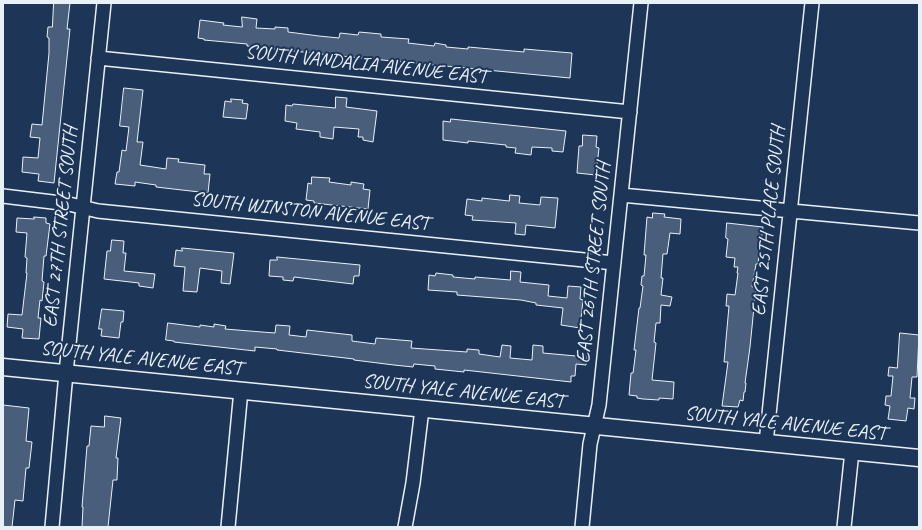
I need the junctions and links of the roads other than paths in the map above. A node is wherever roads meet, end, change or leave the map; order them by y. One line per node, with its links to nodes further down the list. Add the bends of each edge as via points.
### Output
1 (104, 3): 4 (street, EAST 27TH STREET SOUTH)
2 (641, 3): 5 (street, EAST 26TH STREET SOUTH)
3 (812, 3): 9 (street, EAST 25TH PLACE SOUTH)
4 (98, 58): 5 (street, SOUTH VANDALIA AVENUE EAST); 8 (street, EAST 27TH STREET SOUTH)
5 (630, 112): 6 (street, EAST 26TH STREET SOUTH)
6 (621, 195): 9 (street); 11 (street, EAST 26TH STREET SOUTH)
7 (3, 196): 8 (street, SOUTH WINSTON AVENUE EAST)
8 (84, 208): 11 (street, SOUTH WINSTON AVENUE EAST); 13 (street, EAST 27TH STREET SOUTH)
9 (791, 211): 10 (street); 17 (street, EAST 25TH PLACE SOUTH)
10 (919, 223)
11 (614, 263): 16 (street, EAST 26TH STREET SOUTH, via 599,405)
12 (3, 367): 13 (main road, SOUTH YALE AVENUE EAST)
13 (66, 373): 14 (main road, SOUTH YALE AVENUE EAST); 20 (street, EAST 27TH STREET SOUTH)
14 (241, 390): 15 (main road, SOUTH YALE AVENUE EAST); 21 (street)
15 (422, 409): 16 (main road, SOUTH YALE AVENUE EAST); 22 (street)
16 (594, 426): 17 (main road, SOUTH YALE AVENUE EAST); 23 (street, EAST 26TH STREET SOUTH)
17 (766, 443): 18 (main road, SOUTH YALE AVENUE EAST)
18 (852, 452): 19 (main road, SOUTH YALE AVENUE EAST); 24 (street)
19 (919, 458)
20 (52, 527)
21 (228, 527)
22 (405, 527)
23 (582, 527)
24 (844, 527)

